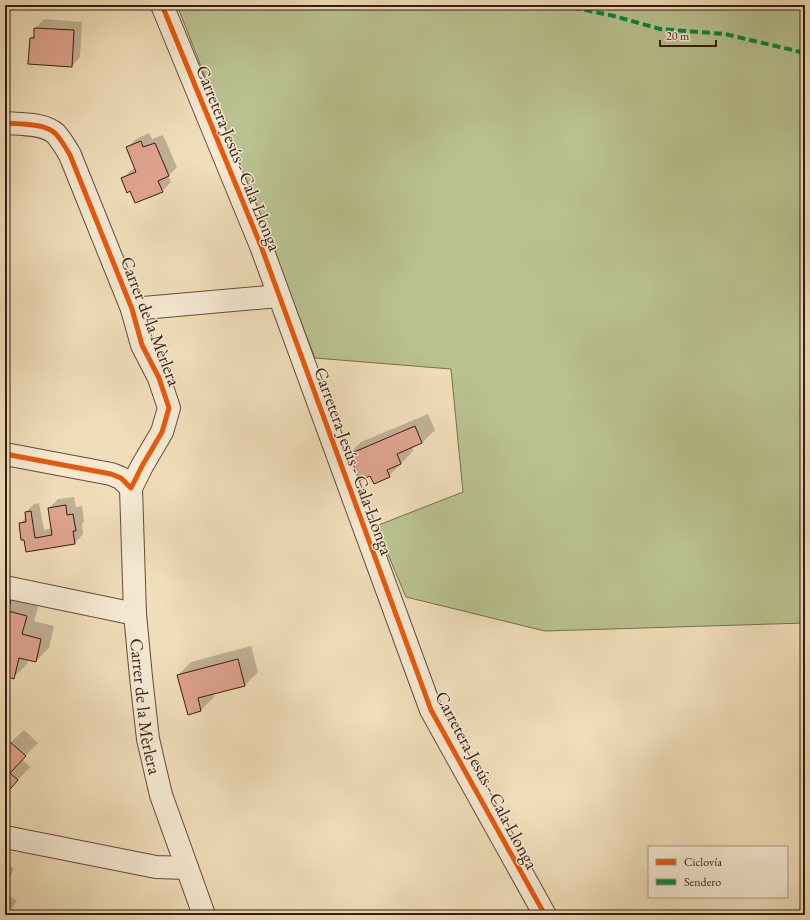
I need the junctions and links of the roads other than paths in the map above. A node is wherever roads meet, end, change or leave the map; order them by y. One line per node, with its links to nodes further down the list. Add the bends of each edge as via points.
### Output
1 (162, 5): 3 (street, Carretera Jesús - Cala Llonga)
2 (5, 123): 4 (street, Carrer de la Mèrlera, via 44,127 55,133 65,146)
3 (279, 296): 4 (street, Carrer de la Mèrlera); 12 (street, Carretera Jesús - Cala Llonga, via 431,710)
4 (132, 309): 6 (street, Carrer de la Mèrlera, via 142,345 159,378 169,408 162,432)
5 (5, 454): 6 (street, via 111,474 121,478)
6 (131, 488): 8 (street, Carrer de la Mèrlera)
7 (5, 587): 8 (street)
8 (135, 614): 10 (street, Carrer de la Mèrlera, via 148,739 161,795)
9 (5, 837): 10 (street, via 156,867)
10 (187, 868): 11 (street, Carrer de la Mèrlera)
11 (204, 915)
12 (545, 915)

